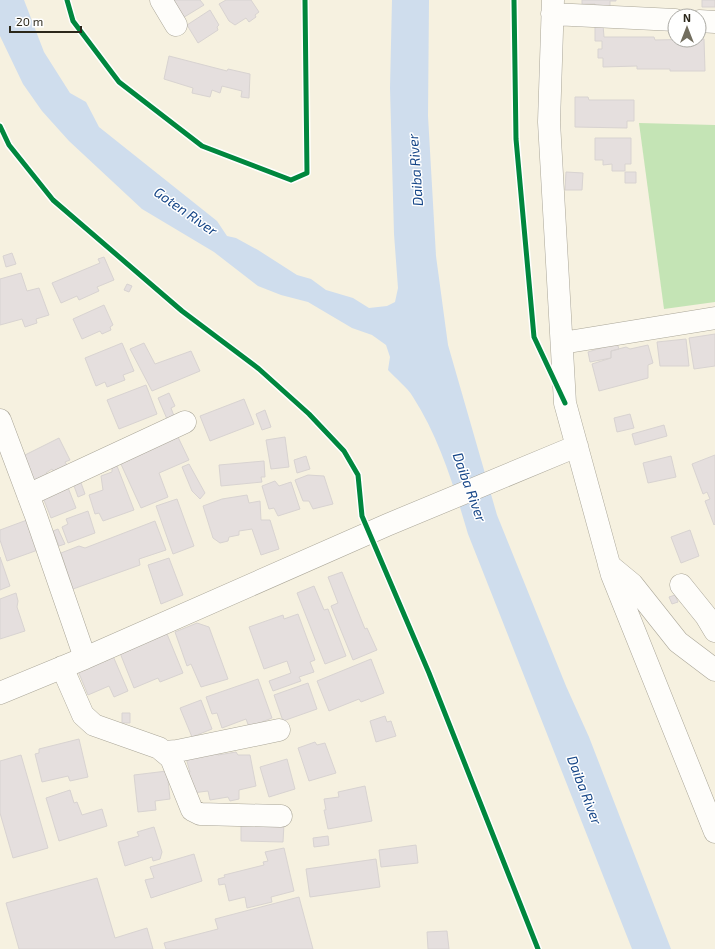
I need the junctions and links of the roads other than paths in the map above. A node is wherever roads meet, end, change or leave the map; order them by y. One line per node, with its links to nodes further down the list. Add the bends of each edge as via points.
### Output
1 (161, 0): 4 (street)
2 (552, 7): 3 (street); 6 (street, via 549,122)
3 (667, 19)
4 (176, 25)
5 (715, 318): 6 (street)
6 (562, 343): 9 (street)
7 (0, 420): 10 (street)
8 (185, 422): 10 (street)
9 (570, 449): 11 (street); 14 (street, via 387,525)
10 (28, 495): 14 (street)
11 (609, 565): 16 (street, via 632,584 678,642); 21 (street)
12 (681, 585): 13 (street)
13 (715, 631)
14 (85, 658): 15 (street)
15 (62, 668): 17 (street); 19 (street, via 83,715 94,725 140,740)
16 (715, 670)
17 (0, 693)
18 (279, 730): 19 (street)
19 (164, 752): 20 (street, via 176,767 192,810 200,814)
20 (281, 816)
21 (715, 832)

